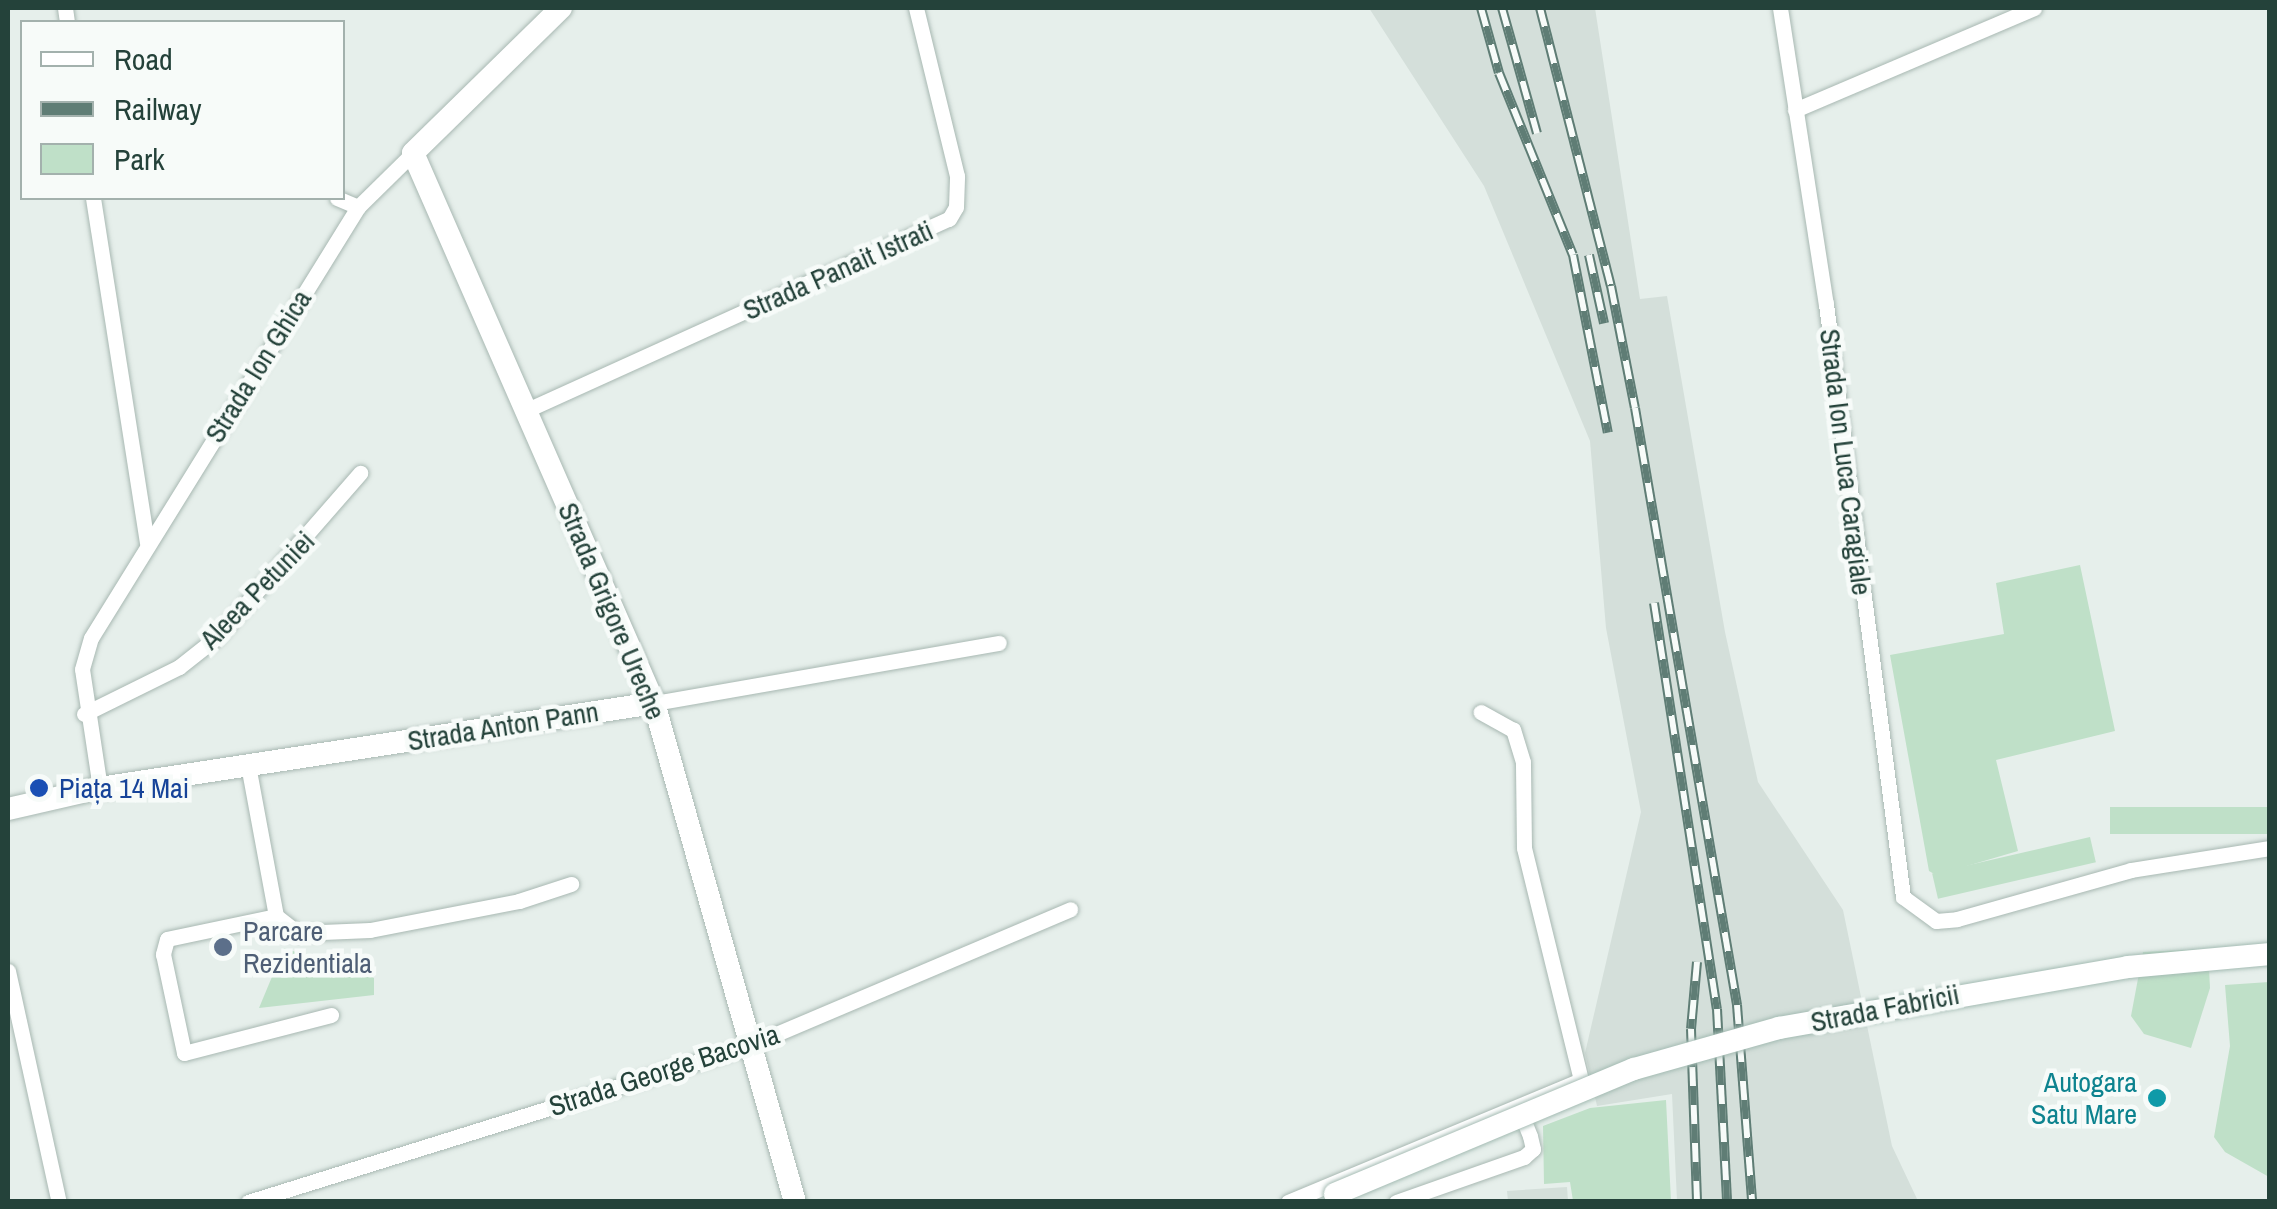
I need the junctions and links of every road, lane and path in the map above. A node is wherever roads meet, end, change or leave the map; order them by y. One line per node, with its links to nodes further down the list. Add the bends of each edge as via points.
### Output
1 (562, 8): 6 (street, Strada Ion Ghica)
2 (916, 8): 10 (street, Strada Panait Istrati, via 956,176 956,207 948,219)
3 (1780, 8): 5 (street, Strada Ion Luca Caragiale)
4 (2034, 8): 5 (street)
5 (1795, 110): 20 (street, Strada Ion Luca Caragiale, via 1903,897 1916,912 1957,919 2130,870)
6 (413, 153): 9 (street, Strada Ion Ghica); 10 (street, Strada Grigore Ureche)
7 (93, 200): 12 (street)
8 (341, 200): 9 (street)
9 (358, 207): 12 (street, Strada Ion Ghica)
10 (526, 410): 14 (street, Strada Grigore Ureche)
11 (360, 473): 16 (street, Aleea Petuniei, via 217,637 179,667)
12 (147, 543): 16 (street, Strada Ion Ghica, via 91,638 82,669)
13 (999, 643): 14 (street, Strada Anton Pann)
14 (654, 702): 17 (street, Strada Anton Pann); 27 (street, Strada Grigore Ureche)
15 (1482, 712): 28 (street, via 1513,730 1523,762 1524,848 1581,1080)
16 (84, 714): 18 (street, Strada Ion Ghica)
17 (248, 765): 18 (street, Strada Anton Pann); 23 (street)
18 (100, 788): 19 (street, Strada Anton Pann)
19 (8, 809)
20 (2270, 848)
21 (571, 884): 23 (street, via 486,908 316,936 298,933)
22 (1070, 909): 27 (street, Strada George Bacovia)
23 (276, 916): 26 (street, via 167,939 163,954 184,1053)
24 (2270, 954): 29 (street, Strada Fabricii, bridge, via 2128,968 1779,1028 1634,1069)
25 (8, 972): 30 (street)
26 (331, 1015)
27 (748, 1046): 31 (street, Strada George Bacovia); 32 (street, Strada Grigore Ureche)
28 (1502, 1110): 33 (street); 34 (street, via 1524,1121 1533,1149 1524,1157)
29 (1327, 1198)
30 (59, 1202)
31 (248, 1202)
32 (795, 1202)
33 (1288, 1202)
34 (1396, 1202)

